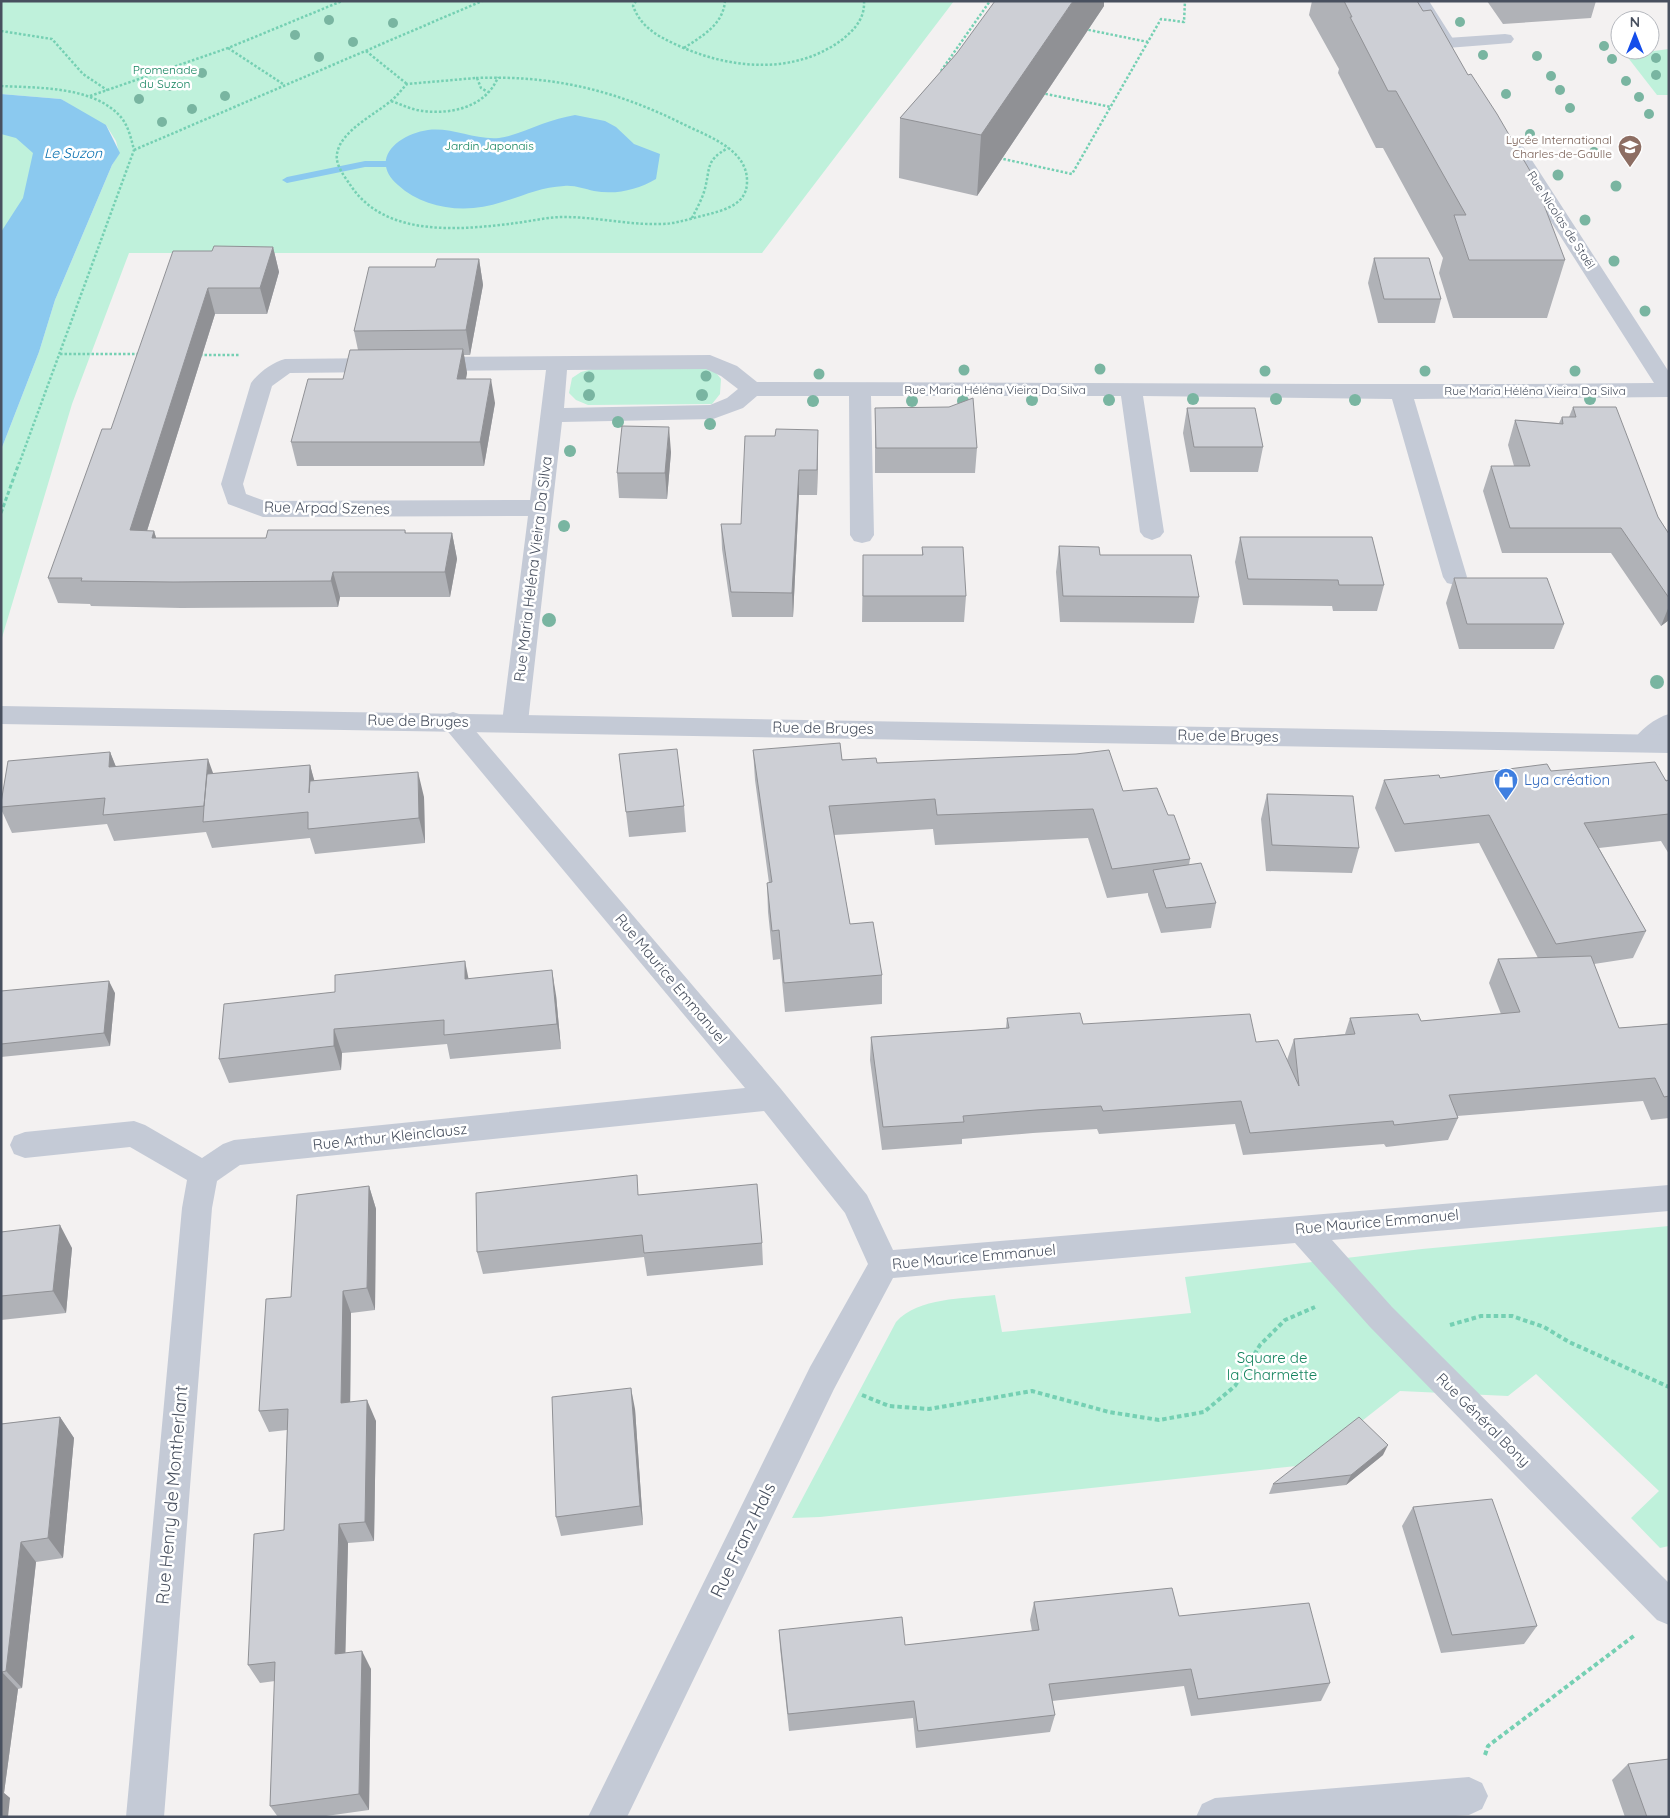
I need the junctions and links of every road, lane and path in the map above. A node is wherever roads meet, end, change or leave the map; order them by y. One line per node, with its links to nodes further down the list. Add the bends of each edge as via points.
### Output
1 (342, 1): 15 (path)
2 (482, 1): 17 (path)
3 (636, 1): 16 (path, via 633,6 643,26 656,36)
4 (725, 1): 16 (path, via 721,17 714,27)
5 (864, 1): 16 (path, via 861,20 843,40 829,50 799,61 733,64)
6 (990, 1): 9 (path)
7 (1185, 1): 14 (path, via 1184,22 1162,19)
8 (1420, 1): 13 (street, via 1452,52)
9 (983, 11): 10 (path); 18 (path)
10 (992, 13)
11 (1081, 28): 14 (path)
12 (1, 31): 26 (path, via 52,39 82,74)
13 (1505, 39)
14 (1148, 42): 31 (path)
15 (228, 48): 24 (path); 26 (path)
16 (684, 48)
17 (366, 51): 23 (path); 24 (path)
18 (942, 70): 19 (path); 22 (path)
19 (951, 71)
20 (498, 77): 21 (path); 27 (path); 33 (path, via 547,79 603,92 678,122)
21 (477, 78): 23 (path); 27 (path, via 481,88)
22 (937, 78)
23 (408, 84): 30 (path)
24 (284, 85): 34 (path)
25 (1, 86): 29 (path)
26 (107, 90): 29 (path)
27 (488, 92): 30 (path, via 474,104 429,111)
28 (1038, 92): 31 (path)
29 (90, 96): 34 (path, via 118,113 130,131)
30 (391, 101): 36 (path, via 361,124 336,152 337,162 347,181 367,206 385,217 420,225 489,225 562,216 673,224)
31 (1111, 107): 35 (path, via 1072,174)
32 (1505, 134): 43 (street, Rue Nicolas de Staël)
33 (729, 148): 36 (path, via 712,159 702,198); 36 (path, via 742,162 747,175 747,191 726,210)
34 (134, 150): 37 (path)
35 (994, 157)
36 (692, 218)
37 (60, 354): 38 (path); 49 (path)
38 (148, 354)
39 (198, 354): 41 (path, via 257,355)
40 (558, 363): 41 (street); 44 (street, via 710,362 729,371); 47 (street, Rue Maria Héléna Vieira Da Silva)
41 (285, 366): 48 (street, Rue Arpad Szenes, via 262,383 232,484 236,499 263,509)
42 (1131, 389): 45 (street, Rue Maria Héléna Vieira Da Silva); 46 (street, Rue Maria Héléna Vieira Da Silva); 50 (street)
43 (1669, 389): 46 (street, Rue Maria Héléna Vieira Da Silva)
44 (752, 390): 45 (street, Rue Maria Héléna Vieira Da Silva); 47 (street, via 735,403 713,412)
45 (860, 390): 51 (street)
46 (1401, 392): 52 (street)
47 (552, 415): 48 (street, Rue Maria Héléna Vieira Da Silva)
48 (541, 508): 55 (street, Rue Maria Héléna Vieira Da Silva)
49 (1, 513)
50 (1152, 532)
51 (862, 535)
52 (1455, 578)
53 (1, 715): 54 (street, Rue de Bruges)
54 (453, 721): 55 (street, Rue de Bruges); 58 (street, Rue Maurice Emmanuel)
55 (515, 722): 57 (street, Rue de Bruges)
56 (1669, 723): 57 (street, Rue de Bruges)
57 (1657, 744)
58 (771, 1098): 60 (street, Rue Arthur Kleinclausz, via 234,1153); 63 (street, Rue Maurice Emmanuel, via 856,1204)
59 (25, 1145): 60 (street, via 134,1134)
60 (204, 1174): 70 (street, Rue Henry de Montherlant, via 197,1208)
61 (1669, 1198): 62 (street, Rue Maurice Emmanuel)
62 (1301, 1228): 63 (street, Rue Maurice Emmanuel); 64 (street, Rue Général Bony)
63 (884, 1266): 66 (street, Rue Franz Hals)
64 (1381, 1317): 66 (path, via 1326,1303 1285,1320 1260,1345 1235,1386 1204,1412 1159,1420 1109,1412 1032,1391 929,1409 889,1406); 68 (street, Rue Général Bony)
65 (1445, 1327): 67 (path, via 1481,1316 1512,1316 1544,1327 1568,1342)
66 (822, 1378): 71 (street, Rue Franz Hals)
67 (1669, 1387)
68 (1669, 1608): 69 (path, via 1488,1746)
69 (1469, 1796): 72 (street)
70 (145, 1817)
71 (607, 1817)
72 (1215, 1817)

